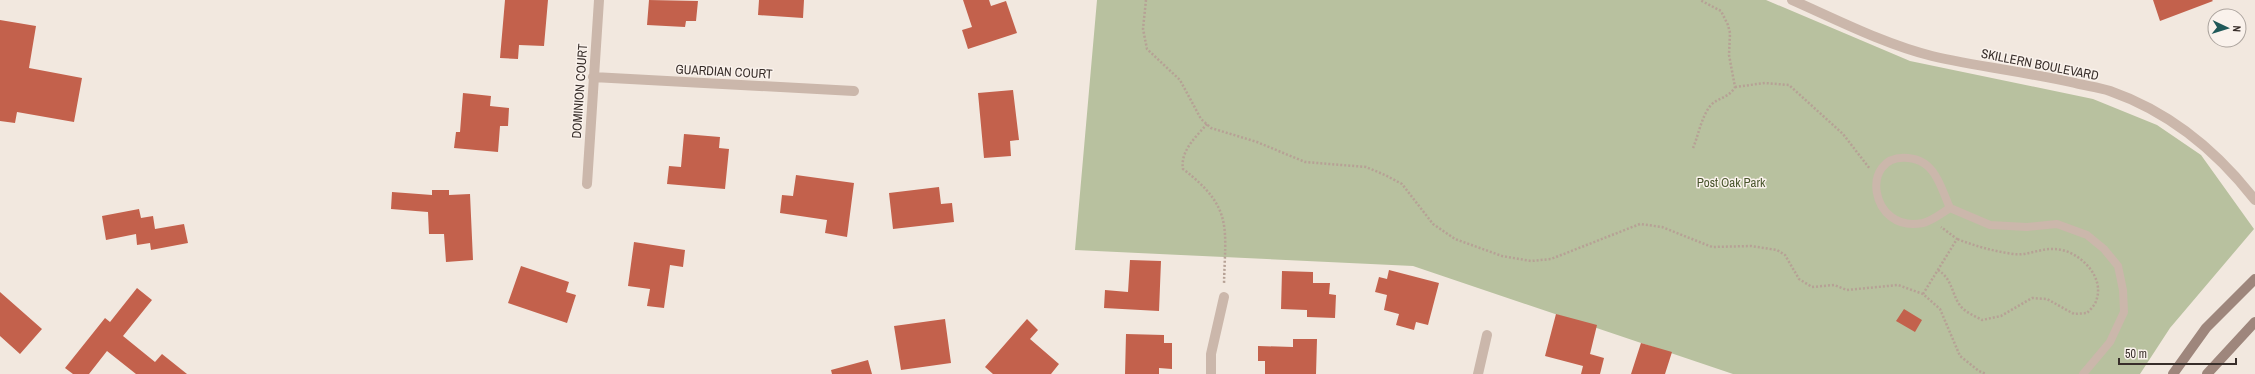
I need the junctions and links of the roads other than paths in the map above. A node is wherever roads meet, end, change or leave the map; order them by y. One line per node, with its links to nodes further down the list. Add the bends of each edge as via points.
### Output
1 (599, 0): 3 (street, DOMINION COURT)
2 (1792, 0): 6 (street, SKILLERN BOULEVARD, via 1930,56 2110,91 2160,114 2206,146)
3 (593, 77): 4 (street, GUARDIAN COURT); 5 (street, DOMINION COURT)
4 (854, 91)
5 (587, 184)
6 (2255, 200)
7 (1950, 208): 7 (lane, via 1935,174 1918,159 1898,157 1885,163 1877,178 1876,195 1883,210 1902,223 1924,223); 14 (lane, via 1990,225 2027,227 2057,224 2087,234 2118,266 2124,312 2110,342)
8 (2255, 279): 15 (main road, via 2206,328)
9 (1224, 297): 12 (street, via 1211,354)
10 (2255, 322): 16 (main road)
11 (1487, 335): 13 (street)
12 (1211, 374)
13 (1478, 374)
14 (2083, 374)
15 (2173, 374)
16 (2207, 374)

